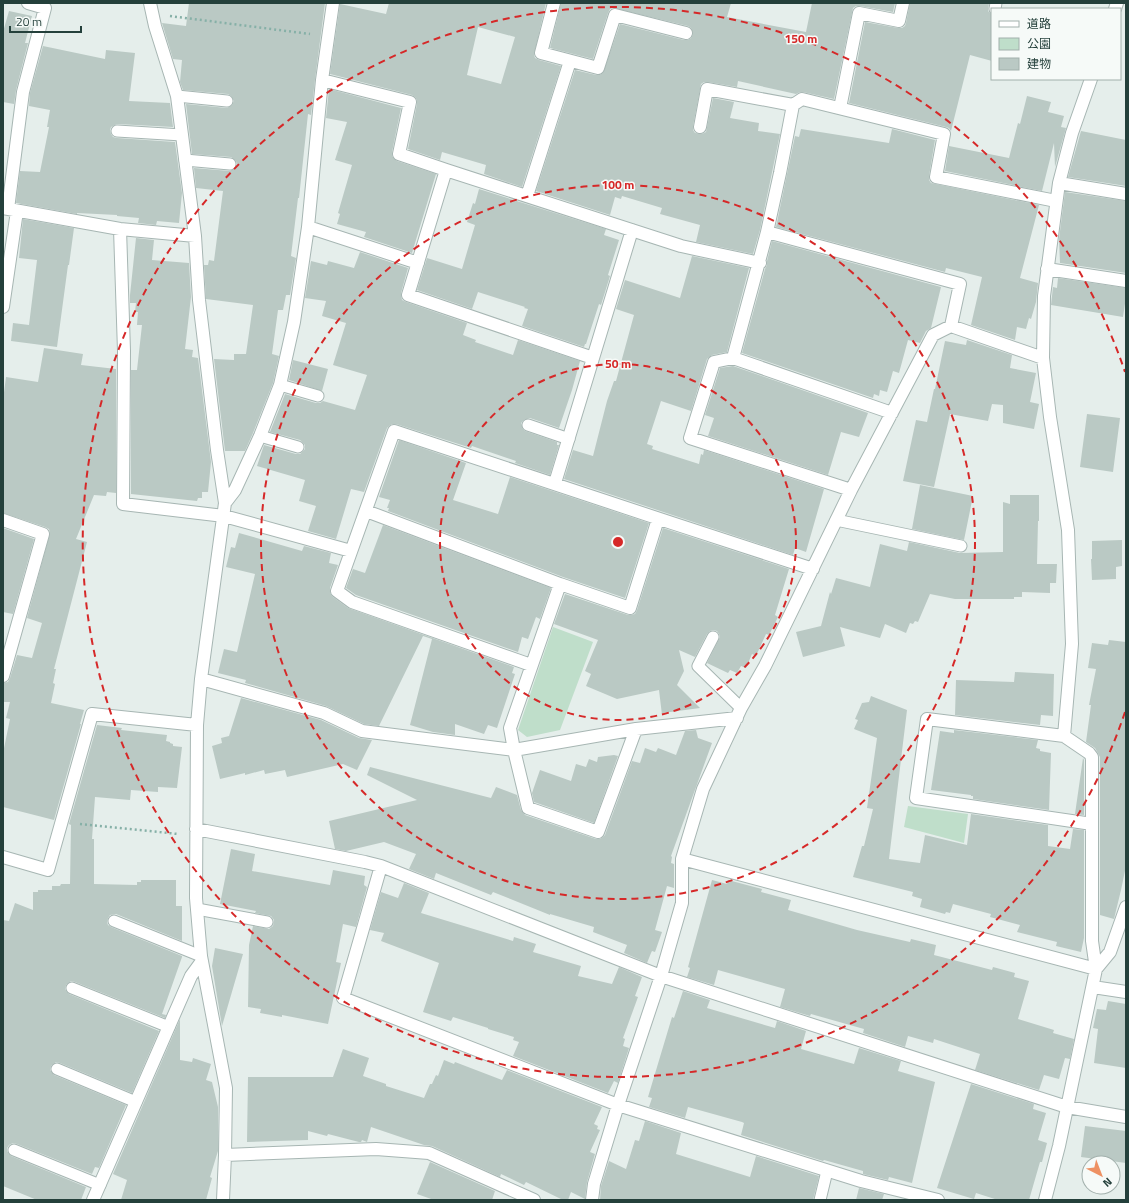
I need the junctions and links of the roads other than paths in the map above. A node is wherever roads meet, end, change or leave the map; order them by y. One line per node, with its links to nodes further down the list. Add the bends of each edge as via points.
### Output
1 (28, 3): 24 (street, via 45,8 23,92)
2 (333, 3): 8 (street)
3 (554, 3): 7 (street, via 541,53)
4 (903, 3): 13 (street, via 899,21 859,13)
5 (151, 8): 10 (street)
6 (686, 32): 7 (street, via 615,15 598,68)
7 (570, 61): 22 (street)
8 (322, 80): 19 (street, via 410,102 399,154); 25 (street)
9 (1091, 80): 20 (street, via 1072,133)
10 (177, 96): 11 (lane); 16 (street)
11 (227, 101)
12 (793, 105): 13 (street, via 802,99); 14 (street, via 707,89); 28 (street)
13 (840, 108): 23 (street, via 944,134 936,177)
14 (700, 127)
15 (117, 131): 16 (lane)
16 (182, 135): 17 (street)
17 (185, 160): 18 (lane); 29 (street)
18 (230, 164)
19 (446, 170): 22 (street); 30 (street)
20 (1059, 183): 21 (street); 23 (street)
21 (1126, 194)
22 (527, 196): 27 (street)
23 (1056, 201): 32 (street)
24 (9, 209): 26 (street); 34 (street)
25 (308, 227): 30 (street); 39 (street, via 294,322)
26 (120, 228): 29 (street); 50 (street, via 124,351 123,504)
27 (632, 230): 31 (street, via 681,246); 36 (street)
28 (767, 232): 31 (street); 35 (street, via 960,284)
29 (195, 236): 48 (street, via 199,300)
30 (418, 263): 36 (street, via 408,295)
31 (760, 263): 37 (street)
32 (1047, 269): 33 (street); 38 (street)
33 (1126, 281)
34 (3, 307)
35 (952, 326): 38 (street); 41 (street, via 933,335)
36 (593, 358): 44 (street)
37 (733, 358): 41 (street); 47 (street, via 714,362 690,438)
38 (1043, 358): 65 (street, via 1068,530 1072,644)
39 (280, 385): 40 (lane); 43 (street)
40 (318, 396)
41 (892, 413): 47 (street)
42 (528, 425): 44 (lane)
43 (260, 436): 45 (lane); 48 (street, via 235,490)
44 (569, 439): 46 (street)
45 (298, 447)
46 (555, 484): 49 (street, via 394,431); 51 (street)
47 (851, 490): 53 (street)
48 (225, 504): 50 (street)
49 (366, 512): 55 (street); 57 (street)
50 (224, 516): 55 (street); 61 (street)
51 (658, 519): 56 (street); 57 (street, via 630,608)
52 (3, 520): 60 (street, via 43,534)
53 (836, 520): 54 (lane); 56 (street)
54 (961, 546)
55 (351, 551): 59 (street, via 337,591 352,602)
56 (813, 569): 62 (street)
57 (560, 584): 59 (street)
58 (713, 637): 62 (lane, via 698,666)
59 (531, 665): 66 (street, via 510,728)
60 (3, 676)
61 (201, 679): 63 (street); 66 (street, via 324,713 362,731)
62 (739, 713): 64 (street); 70 (street, via 703,789)
63 (197, 725): 68 (street); 69 (street, via 92,714 48,870)
64 (636, 729): 66 (street); 66 (street, via 598,832 528,808)
65 (1064, 736): 67 (street, via 1092,757); 67 (street, via 927,719 916,798)
66 (514, 750)
67 (1092, 824): 77 (street, via 1092,941)
68 (196, 833): 71 (street); 73 (street)
69 (3, 857)
70 (682, 859): 77 (street); 78 (street, via 682,903)
71 (381, 866): 78 (street); 85 (street, via 343,998)
72 (1126, 907): 77 (street, via 1110,952)
73 (197, 909): 75 (lane); 76 (street)
74 (114, 921): 76 (lane)
75 (268, 922)
76 (201, 959): 82 (street); 89 (street, via 226,1088)
77 (1096, 969): 80 (street)
78 (661, 976): 85 (street); 86 (street)
79 (72, 988): 82 (lane)
80 (1093, 988): 81 (street); 86 (street)
81 (1126, 992)
82 (169, 1027): 84 (street)
83 (56, 1069): 84 (lane)
84 (136, 1102): 91 (street)
85 (618, 1105): 90 (street); 95 (street, via 594,1184)
86 (1067, 1108): 87 (street); 98 (street)
87 (1126, 1117)
88 (14, 1150): 91 (lane)
89 (225, 1155): 93 (street); 94 (street, via 376,1149 429,1153)
90 (827, 1171): 96 (lane); 97 (street)
91 (100, 1185): 92 (street)
92 (93, 1200)
93 (223, 1200)
94 (534, 1200)
95 (592, 1200)
96 (820, 1200)
97 (938, 1200)
98 (1045, 1200)

